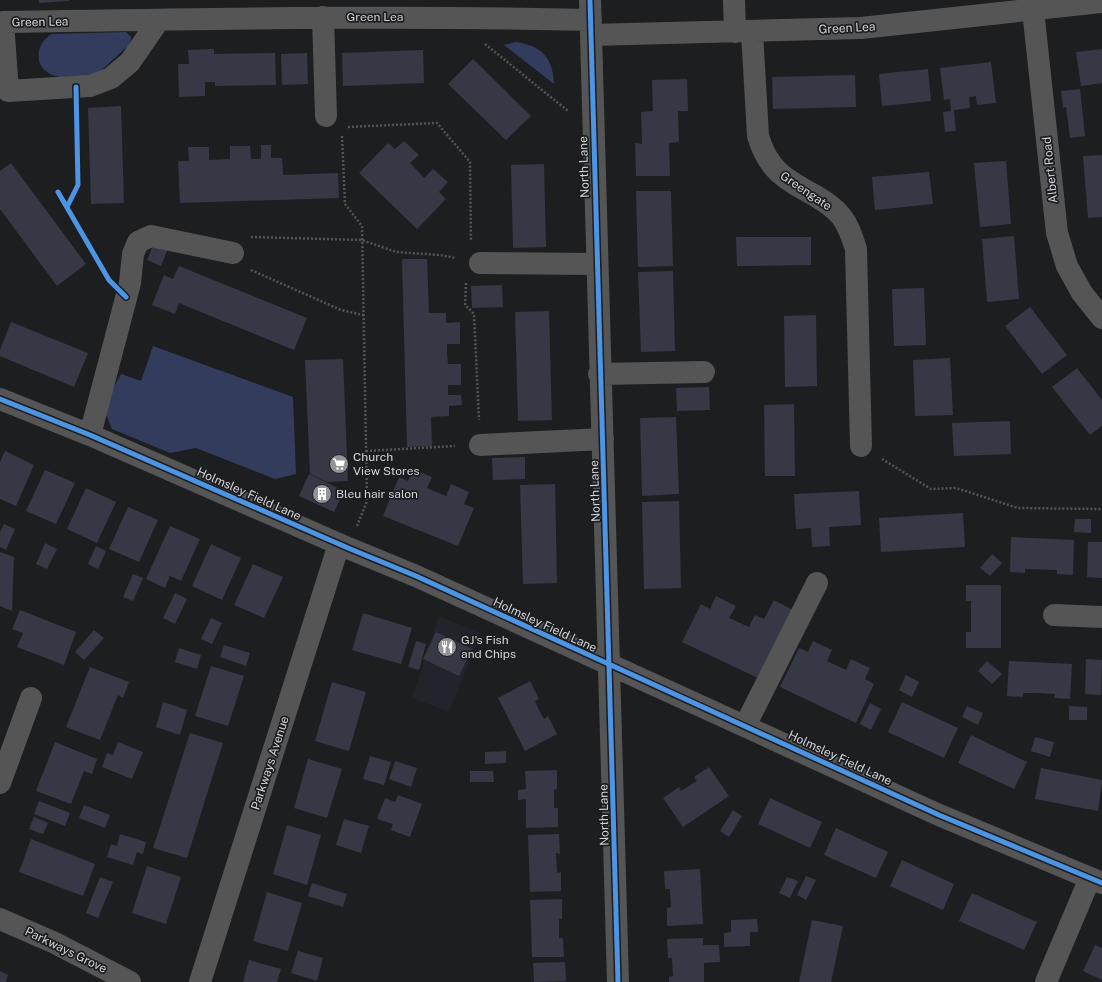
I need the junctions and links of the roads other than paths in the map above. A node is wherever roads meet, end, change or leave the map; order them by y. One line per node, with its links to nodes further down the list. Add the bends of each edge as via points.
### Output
1 (734, 0): 8 (street, Greengate)
2 (1102, 2): 3 (street, Green Lea)
3 (1019, 7): 8 (street, Green Lea, via 861,28); 14 (street, Albert Road, via 1057,233 1067,266 1082,293)
4 (323, 17): 6 (street, Green Lea); 7 (street, Green Lea); 10 (street)
5 (1, 18): 7 (street, Green Lea); 9 (street, Green Lea)
6 (590, 18): 8 (street, Green Lea); 13 (street, North Lane)
7 (159, 20): 9 (street, Green Lea, via 130,62 112,78 90,86 8,91)
8 (743, 32): 21 (street, Greengate, via 758,136 763,151 771,166 783,178 826,202 840,215 850,231 856,249)
9 (3, 55)
10 (334, 122)
11 (234, 253): 18 (street, via 151,236 138,242 133,254 130,284)
12 (480, 263): 13 (street)
13 (597, 264): 16 (street, North Lane)
14 (1102, 318)
15 (704, 372): 16 (street)
16 (599, 374): 19 (street, North Lane)
17 (0, 399): 18 (street, Holmsley Field Lane)
18 (90, 435): 22 (street, Holmsley Field Lane)
19 (603, 439): 20 (street); 26 (street, North Lane)
20 (480, 445)
21 (861, 446)
22 (344, 546): 26 (street, Holmsley Field Lane, via 416,576); 33 (street, Parkways Avenue)
23 (817, 583): 28 (street)
24 (1054, 615): 25 (street)
25 (1102, 617)
26 (610, 666): 28 (street, Holmsley Field Lane); 34 (street, North Lane)
27 (31, 698): 29 (street)
28 (745, 726): 30 (street, Holmsley Field Lane, via 939,815)
29 (0, 784)
30 (1096, 880): 35 (street)
31 (0, 919): 32 (street, Parkways Grove, via 55,943)
32 (130, 982)
33 (200, 982)
34 (618, 982)
35 (1046, 982)

